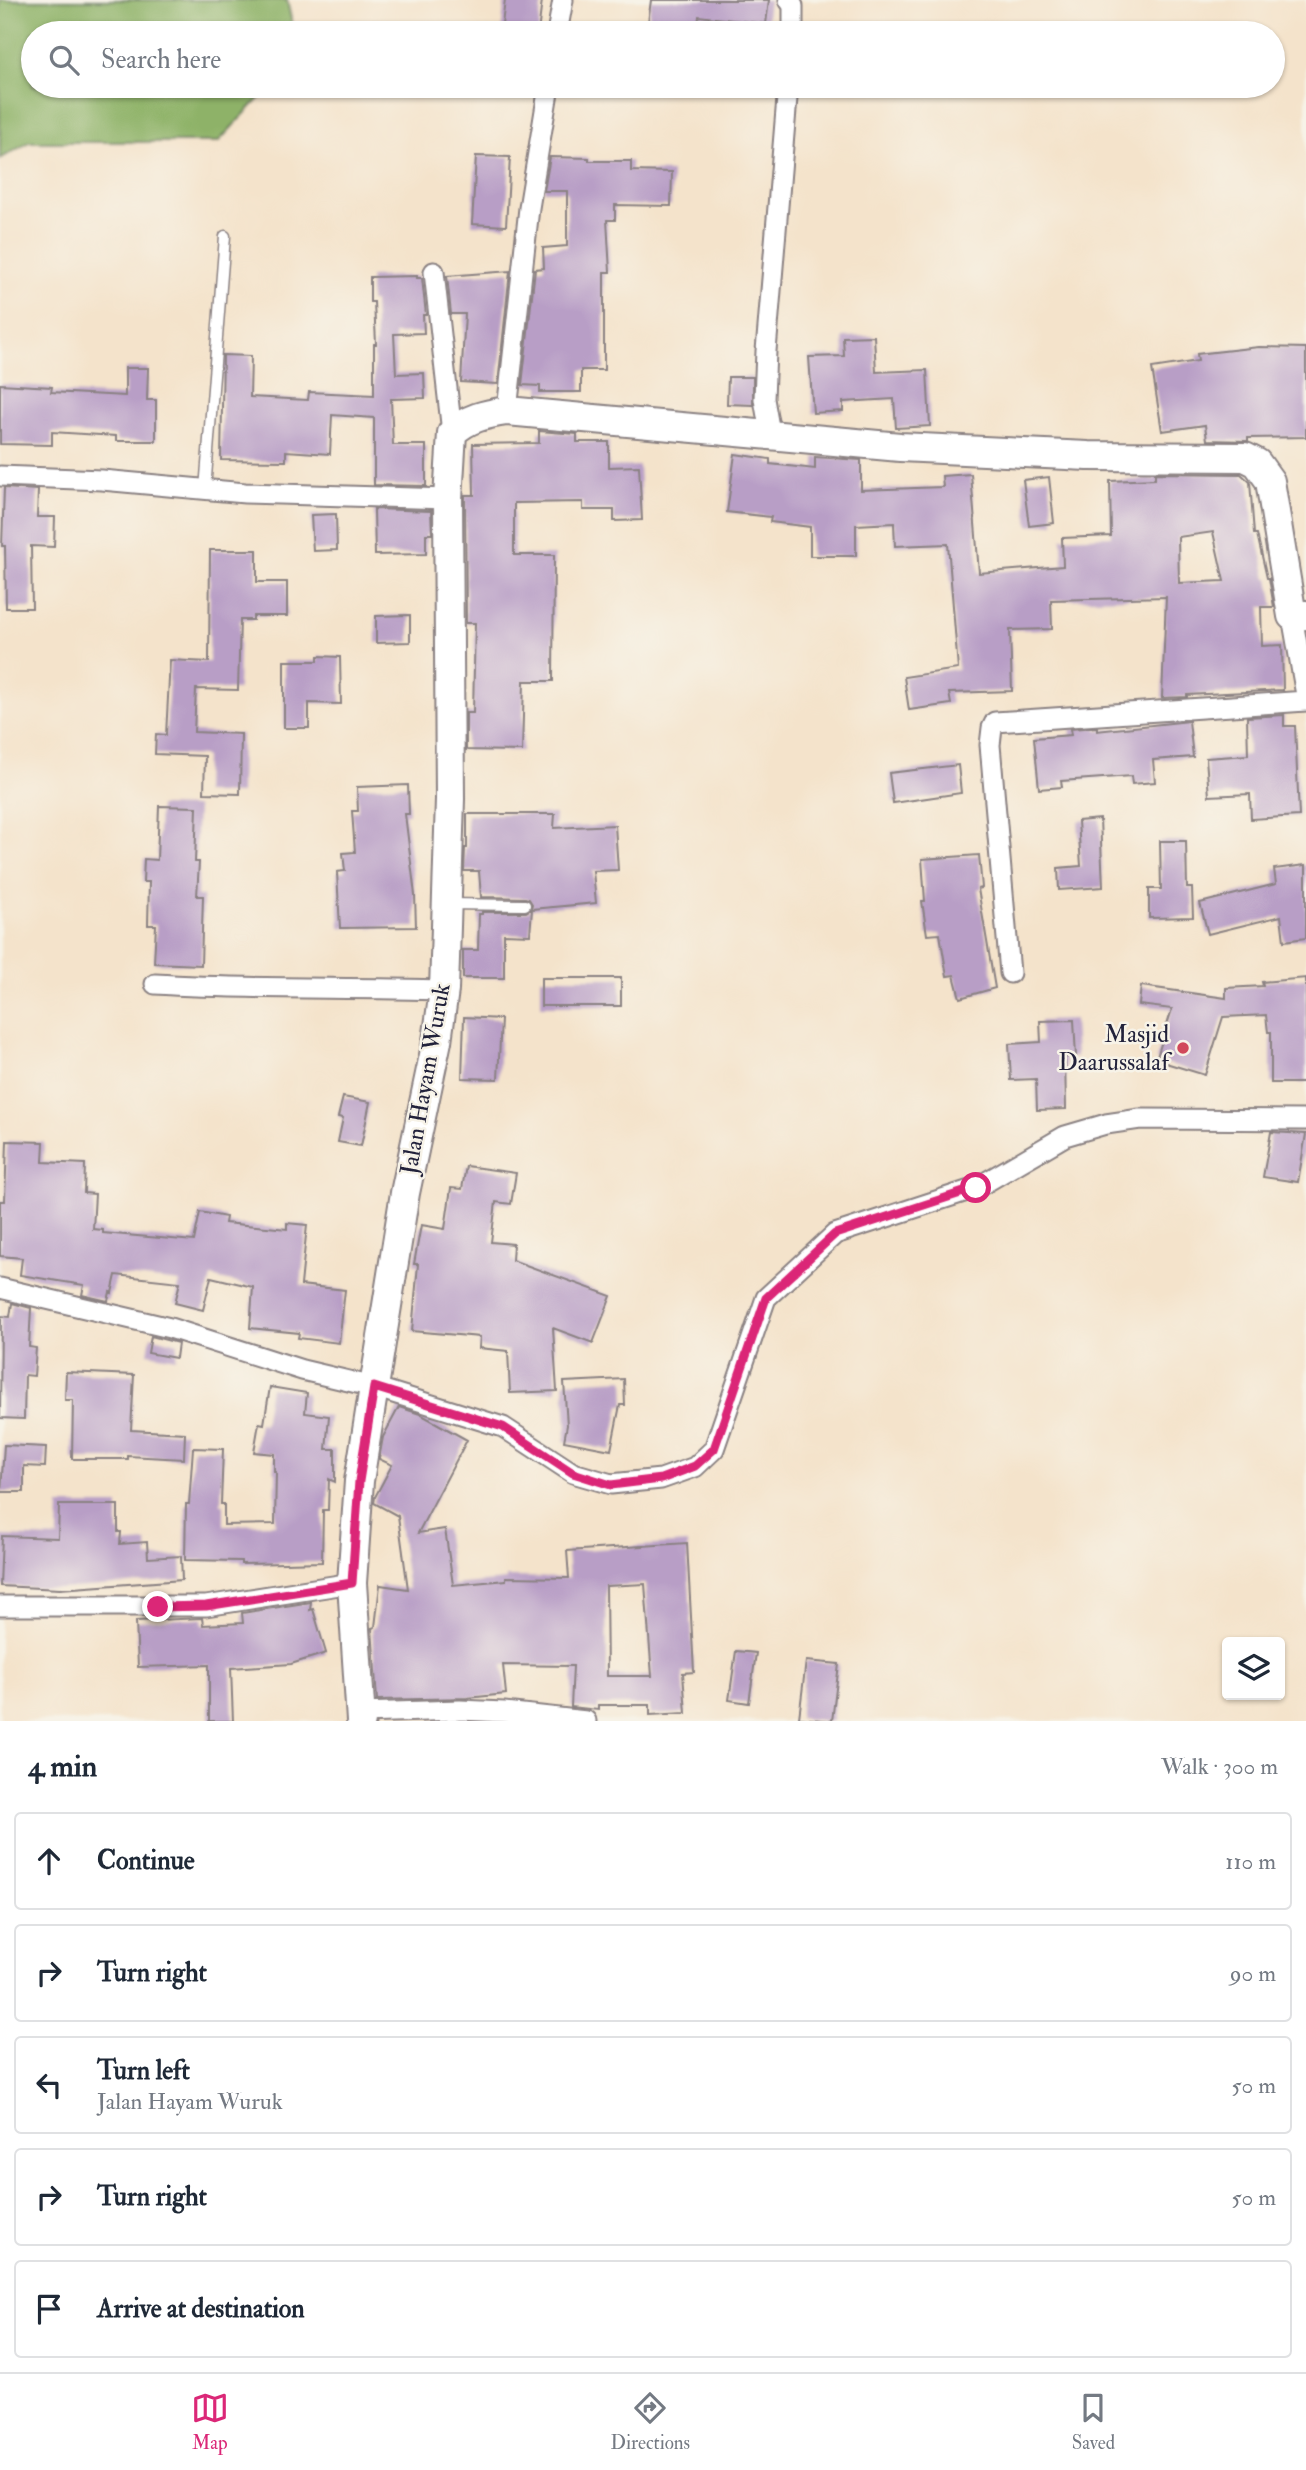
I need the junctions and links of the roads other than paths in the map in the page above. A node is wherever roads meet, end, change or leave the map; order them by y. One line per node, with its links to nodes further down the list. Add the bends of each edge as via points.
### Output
1 (563, 0): 3 (street)
2 (789, 0): 4 (street)
3 (559, 21)
4 (793, 21)
5 (547, 98): 9 (street, via 529,208)
6 (787, 98): 11 (street, via 766,351 764,399)
7 (225, 236): 13 (lane)
8 (434, 272): 10 (street)
9 (507, 411): 10 (street, via 477,417); 11 (street)
10 (452, 433): 14 (street, Jalan Hayam Wuruk)
11 (770, 433): 15 (street, via 981,452 1245,457 1257,463 1270,481)
12 (0, 476): 13 (street)
13 (205, 491): 14 (street)
14 (448, 499): 18 (street, Jalan Hayam Wuruk)
15 (1299, 616): 16 (street)
16 (1306, 695)
17 (1306, 701): 20 (street, via 995,722 990,745)
18 (447, 904): 19 (lane); 22 (street, Jalan Hayam Wuruk)
19 (525, 905)
20 (1010, 973)
21 (155, 984): 22 (street)
22 (444, 990): 25 (street, Jalan Hayam Wuruk)
23 (1306, 1120): 25 (street, via 1140,1119 1106,1124 1065,1136 976,1188 835,1234 766,1298 714,1449 695,1466 661,1479 611,1485 573,1473 503,1427)
24 (0, 1288): 25 (street, via 170,1328 302,1370)
25 (374, 1387): 26 (street, Jalan Hayam Wuruk, via 359,1481)
26 (352, 1583): 27 (street, via 206,1606); 28 (street, Jalan Hayam Wuruk)
27 (0, 1606)
28 (361, 1717): 29 (street, via 460,1710)
29 (586, 1721)

